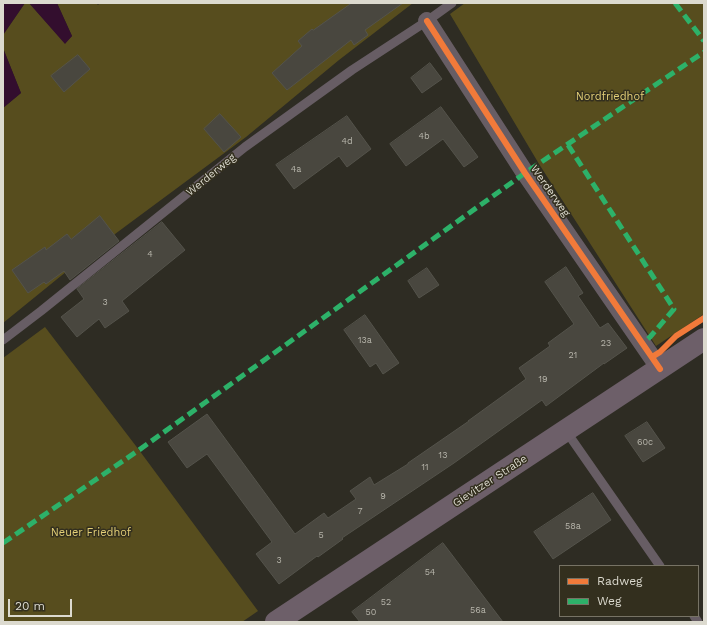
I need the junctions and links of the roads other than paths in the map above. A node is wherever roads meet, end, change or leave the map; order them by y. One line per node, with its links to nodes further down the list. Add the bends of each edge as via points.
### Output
1 (452, 3): 2 (lane, Werderweg)
2 (427, 21): 4 (lane, Werderweg, via 352,70 244,147); 5 (street, Werderweg, via 525,173)
3 (704, 339): 5 (main road, Gievitzer Straße)
4 (3, 340)
5 (660, 369): 6 (main road, Gievitzer Straße)
6 (566, 431): 7 (lane); 8 (main road, Gievitzer Straße)
7 (659, 565)
8 (276, 622)

